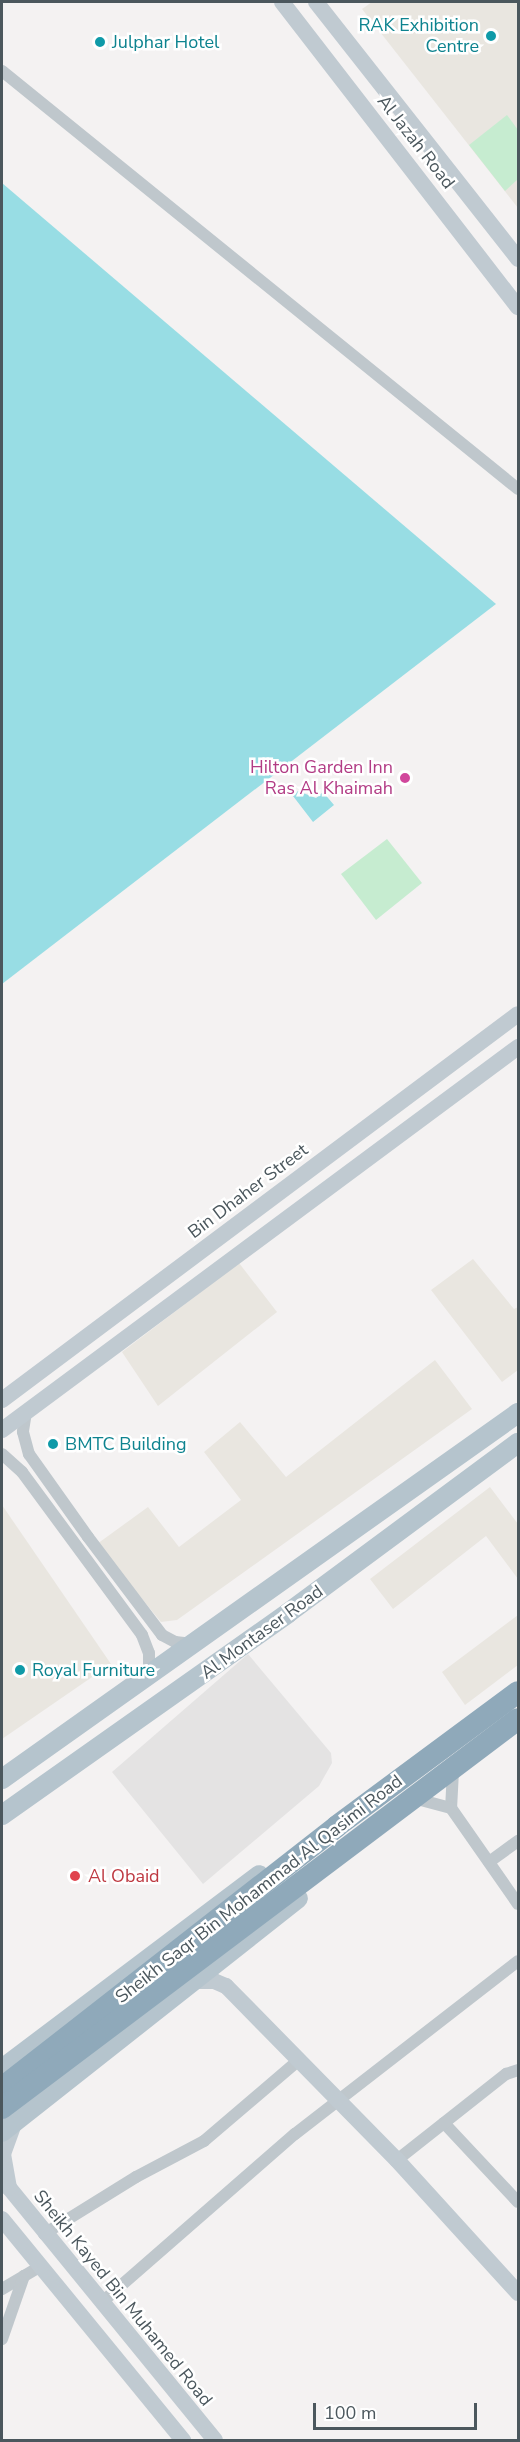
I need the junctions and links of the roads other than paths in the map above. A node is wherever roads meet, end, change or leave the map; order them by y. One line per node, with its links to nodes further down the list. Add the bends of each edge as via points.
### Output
1 (282, 2): 5 (street, Al Jazah Road)
2 (316, 2): 4 (street, Al Jazah Road)
3 (2, 71): 6 (street)
4 (519, 259)
5 (519, 307)
6 (519, 487)
7 (519, 1014): 9 (street, Bin Dhaher Street)
8 (519, 1047): 10 (street)
9 (447, 1067): 10 (street, via 400,1113); 11 (street, Bin Dhaher Street)
10 (406, 1130): 12 (street)
11 (2, 1400)
12 (26, 1412): 14 (street); 16 (street, via 23,1432)
13 (519, 1413): 20 (main road, Al Montaser Road)
14 (2, 1430)
15 (519, 1443): 28 (main road, Al Montaser Road, via 288,1613)
16 (29, 1454): 17 (street, via 18,1450); 18 (street)
17 (6, 1457): 19 (street)
18 (158, 1629): 19 (street, via 155,1634); 20 (street, via 176,1642)
19 (142, 1635): 21 (street, via 149,1667)
20 (194, 1644): 21 (main road, Al Montaser Road)
21 (139, 1683): 25 (main road, Al Montaser Road)
22 (519, 1692): 29 (highway, Sheikh Saqr Bin Mohammad Al Qasimi Road)
23 (519, 1719): 24 (highway, Sheikh Saqr Bin Mohammad Al Qasimi Road)
24 (453, 1772): 26 (highway, Sheikh Saqr Bin Mohammad Al Qasimi Road); 27 (street)
25 (2, 1779)
26 (417, 1800): 27 (street); 31 (highway, Sheikh Saqr Bin Mohammad Al Qasimi Road)
27 (451, 1808): 32 (street)
28 (2, 1815)
29 (337, 1826): 39 (main road, via 296,1849 202,1914); 41 (highway, Sheikh Saqr Bin Mohammad Al Qasimi Road)
30 (519, 1841): 32 (street)
31 (352, 1848): 34 (main road); 43 (highway, Sheikh Saqr Bin Mohammad Al Qasimi Road)
32 (489, 1862): 33 (street)
33 (519, 1904)
34 (224, 1958): 36 (main road); 37 (street)
35 (519, 1961): 42 (street)
36 (195, 1982): 37 (street, via 214,1981); 43 (main road)
37 (226, 1986): 38 (street)
38 (299, 2060): 42 (street); 49 (street, via 204,2141 136,2177)
39 (2, 2069)
40 (519, 2070): 44 (street, via 506,2074)
41 (2, 2088)
42 (339, 2102): 45 (street); 54 (street, via 295,2134)
43 (6, 2120): 46 (street)
44 (444, 2123): 45 (street); 47 (street)
45 (397, 2160): 53 (street)
46 (5, 2184): 49 (street, Sheikh Kayed Bin Muhamed Road)
47 (519, 2202)
48 (2, 2219): 50 (street)
49 (44, 2234): 54 (street, Sheikh Kayed Bin Muhamed Road)
50 (41, 2266): 51 (street); 56 (street)
51 (24, 2276): 52 (street); 55 (street)
52 (2, 2289)
53 (519, 2293)
54 (100, 2303): 57 (street, Sheikh Kayed Bin Muhamed Road)
55 (2, 2339)
56 (183, 2440)
57 (215, 2440)

